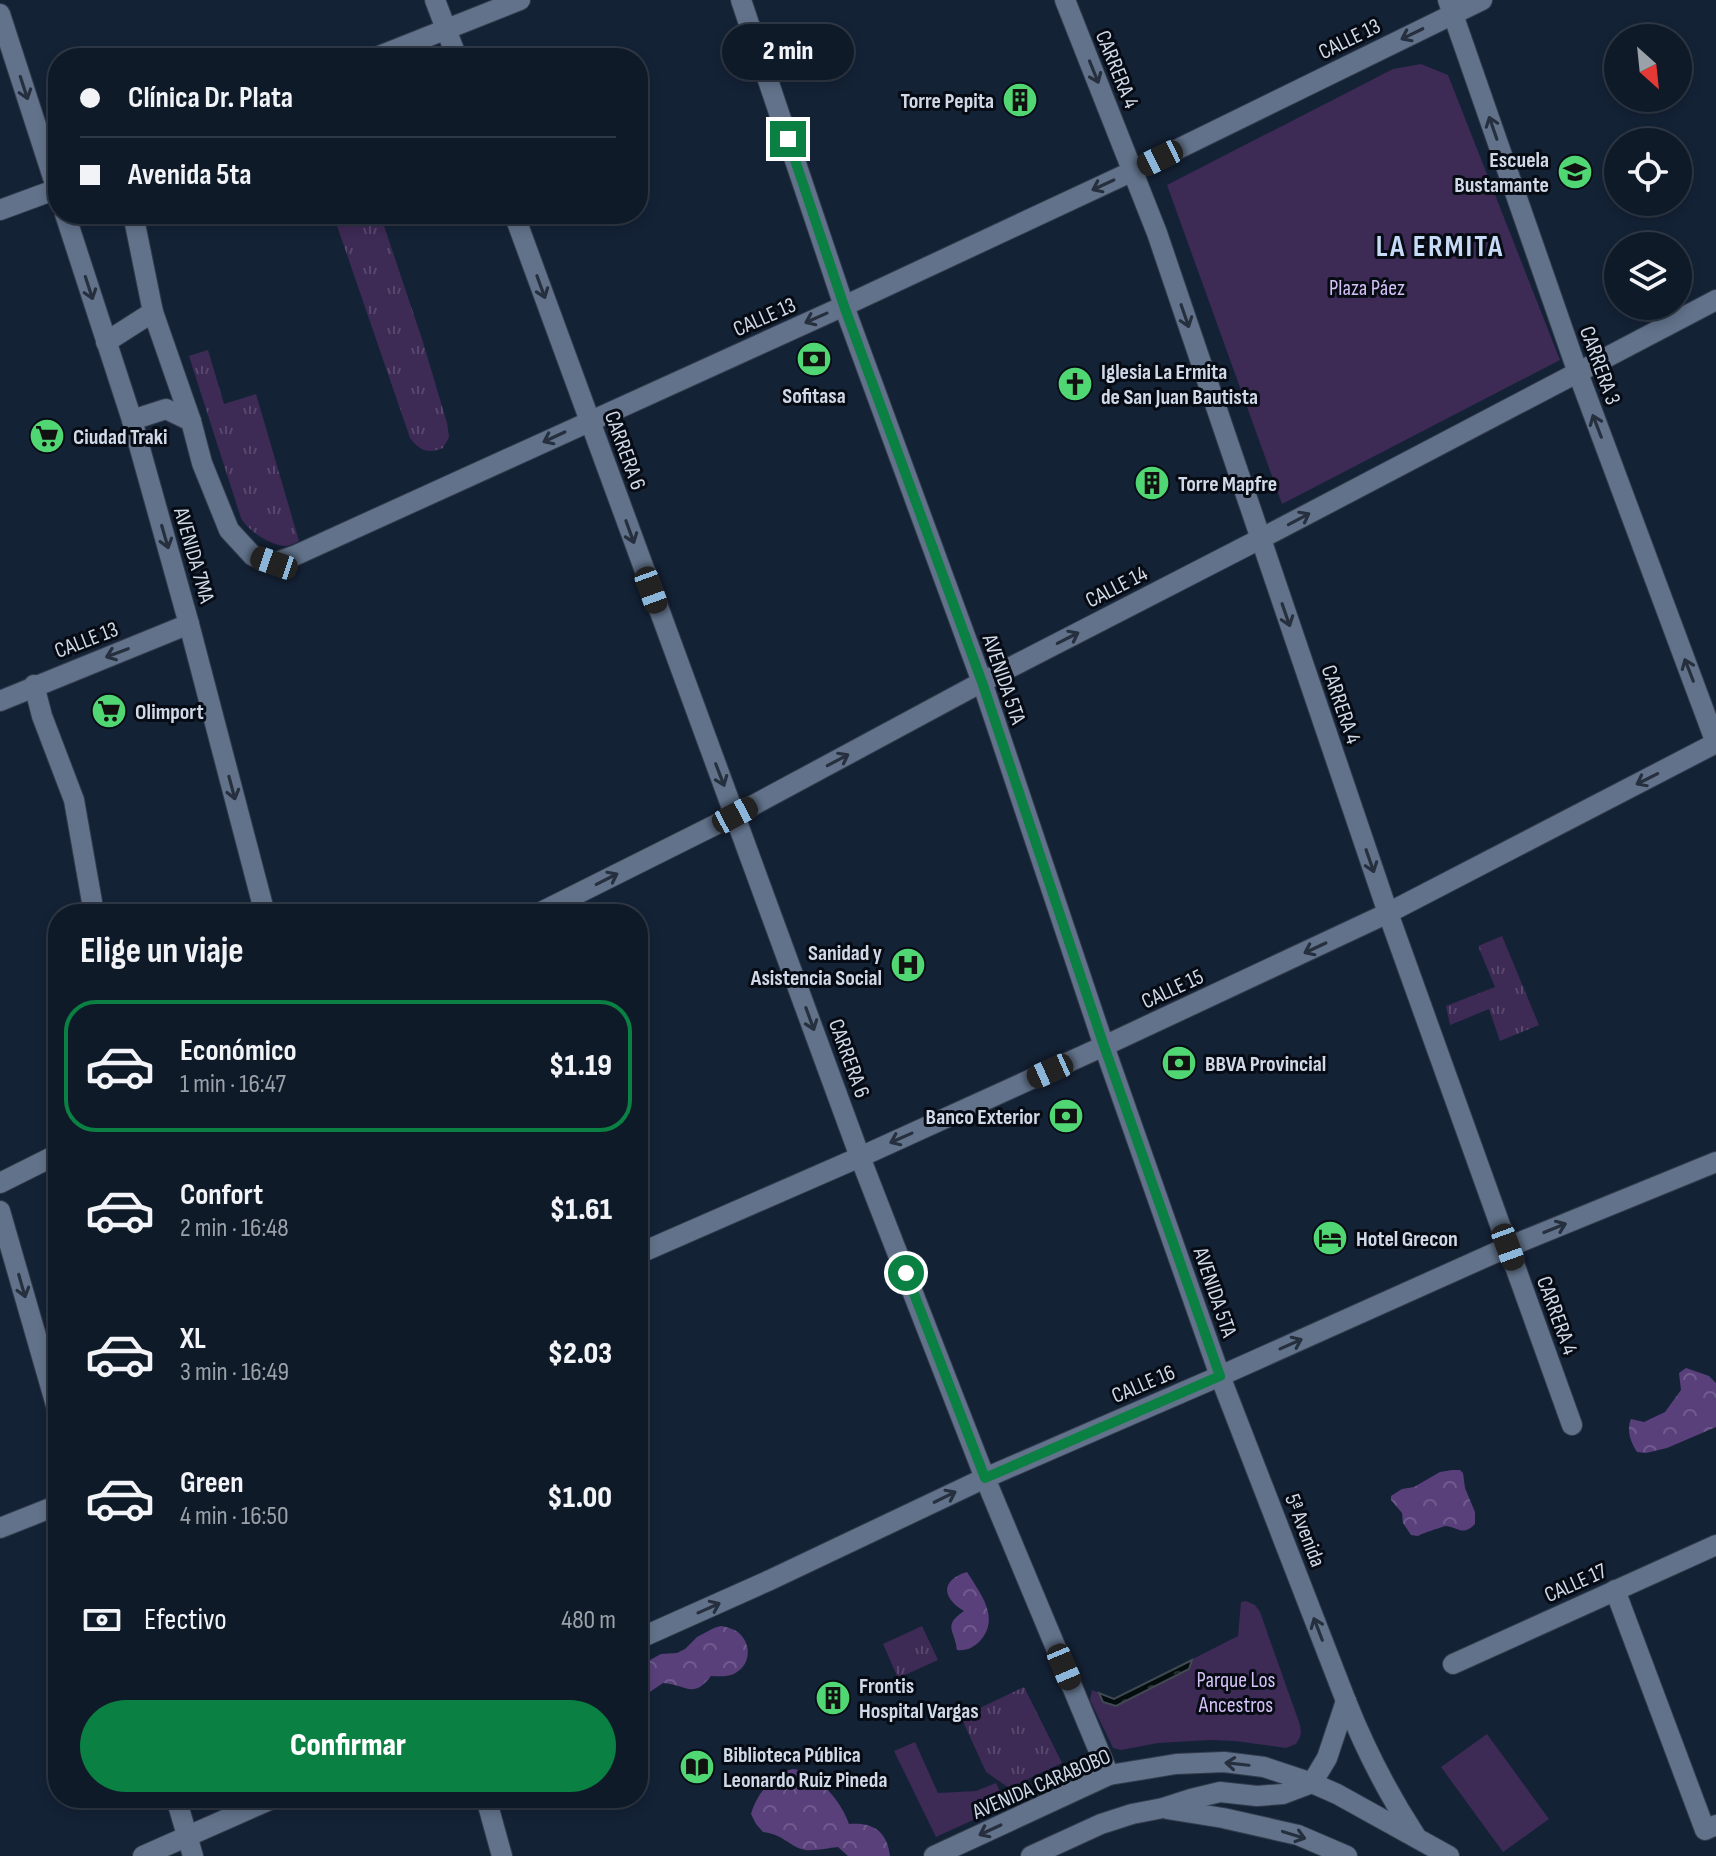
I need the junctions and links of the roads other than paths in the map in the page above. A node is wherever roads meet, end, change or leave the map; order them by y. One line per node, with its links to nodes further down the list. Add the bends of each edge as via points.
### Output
1 (435, 0): 8 (street)
2 (520, 0): 8 (street)
3 (741, 0): 19 (street, AVENIDA 5TA)
4 (1065, 0): 12 (street, CARRERA 4, one-way to 12)
5 (1482, 0): 6 (street, CALLE 13)
6 (1450, 7): 12 (street, CALLE 13, one-way to 12); 22 (street, CARRERA 3, one-way to 6)
7 (0, 14): 11 (street, one-way to 11)
8 (446, 28): 9 (street); 10 (street)
9 (398, 48)
10 (453, 48)
11 (48, 163)
12 (1133, 171): 19 (street, CALLE 13, one-way to 19); 26 (street, CARRERA 4, one-way to 26)
13 (48, 194): 14 (street)
14 (0, 210)
15 (68, 224): 21 (street, AVENIDA 7MA, one-way to 21)
16 (135, 224): 20 (street, CALLE 13)
17 (518, 224): 24 (street, CARRERA 6, one-way to 24)
18 (1716, 300): 22 (street, CALLE 14)
19 (844, 306): 24 (street, CALLE 13, one-way to 24); 28 (street, AVENIDA 5TA)
20 (153, 312): 21 (street); 25 (street, CALLE 13)
21 (106, 342): 23 (street, AVENIDA 7MA)
22 (1578, 373): 26 (street, CALLE 14, one-way to 22); 31 (street, CARRERA 3, one-way to 22)
23 (132, 420): 25 (street, via 166,409); 27 (street, AVENIDA 7MA, one-way to 27)
24 (590, 420): 25 (street, CALLE 13, one-way to 25, via 274,563 253,556 229,530); 32 (street, CARRERA 6, one-way to 32)
25 (191, 421)
26 (1260, 539): 28 (street, CALLE 14, one-way to 26); 36 (street, CARRERA 4, one-way to 36)
27 (189, 624): 29 (street, CALLE 13, one-way to 29); 34 (street, AVENIDA 7MA, one-way to 34)
28 (982, 682): 32 (street, CALLE 14, one-way to 28); 37 (street, AVENIDA 5TA)
29 (34, 685): 30 (street, CALLE 13); 33 (street, via 74,800)
30 (0, 701)
31 (1716, 743): 36 (street, CALLE 15, one-way to 36)
32 (735, 815): 35 (street, CALLE 14, one-way to 32); 38 (street, CARRERA 6, one-way to 38)
33 (92, 902)
34 (262, 904)
35 (557, 904)
36 (1388, 913): 37 (street, CALLE 15, one-way to 37); 43 (street, CARRERA 4)
37 (1104, 1046): 38 (street, CALLE 15, one-way to 38); 45 (street, AVENIDA 5TA)
38 (860, 1157): 44 (street, CALLE 15); 48 (street, CARRERA 6)
39 (48, 1159): 41 (street)
40 (1716, 1162): 43 (street, CALLE 16, one-way to 40)
41 (0, 1183)
42 (0, 1211): 46 (street, one-way to 46)
43 (1508, 1247): 45 (street, CALLE 16, one-way to 43); 47 (street, CARRERA 4)
44 (648, 1250)
45 (1220, 1376): 48 (street, CALLE 16); 55 (street, 5ª Avenida, one-way to 45)
46 (48, 1377)
47 (1572, 1425)
48 (985, 1478): 53 (street, CALLE 16, one-way to 48); 56 (street, CARRERA 6)
49 (48, 1509): 50 (street)
50 (0, 1528)
51 (1716, 1545): 52 (street, CALLE 17)
52 (1615, 1590): 54 (street, CALLE 17); 62 (street)
53 (648, 1635)
54 (1453, 1664)
55 (1346, 1701): 57 (street, via 1327,1758); 63 (street, 5ª Avenida, via 1383,1784)
56 (1109, 1775): 57 (street, AVENIDA CARABOBO, one-way to 56, via 1264,1767 1224,1762); 67 (street, AVENIDA CARABOBO, one-way to 67)
57 (1312, 1783): 61 (street, via 1283,1794 1220,1792); 63 (street, AVENIDA CARABOBO)
58 (179, 1808): 64 (street)
59 (256, 1808): 64 (street)
60 (489, 1808): 66 (street)
61 (1163, 1808): 68 (street, via 1101,1824); 69 (street, one-way to 69, via 1298,1835)
62 (1711, 1828)
63 (1417, 1838): 70 (street, AVENIDA CARABOBO)
64 (190, 1846): 65 (street)
65 (143, 1856)
66 (502, 1856)
67 (934, 1856)
68 (1031, 1856)
69 (1347, 1856)
70 (1449, 1856)

